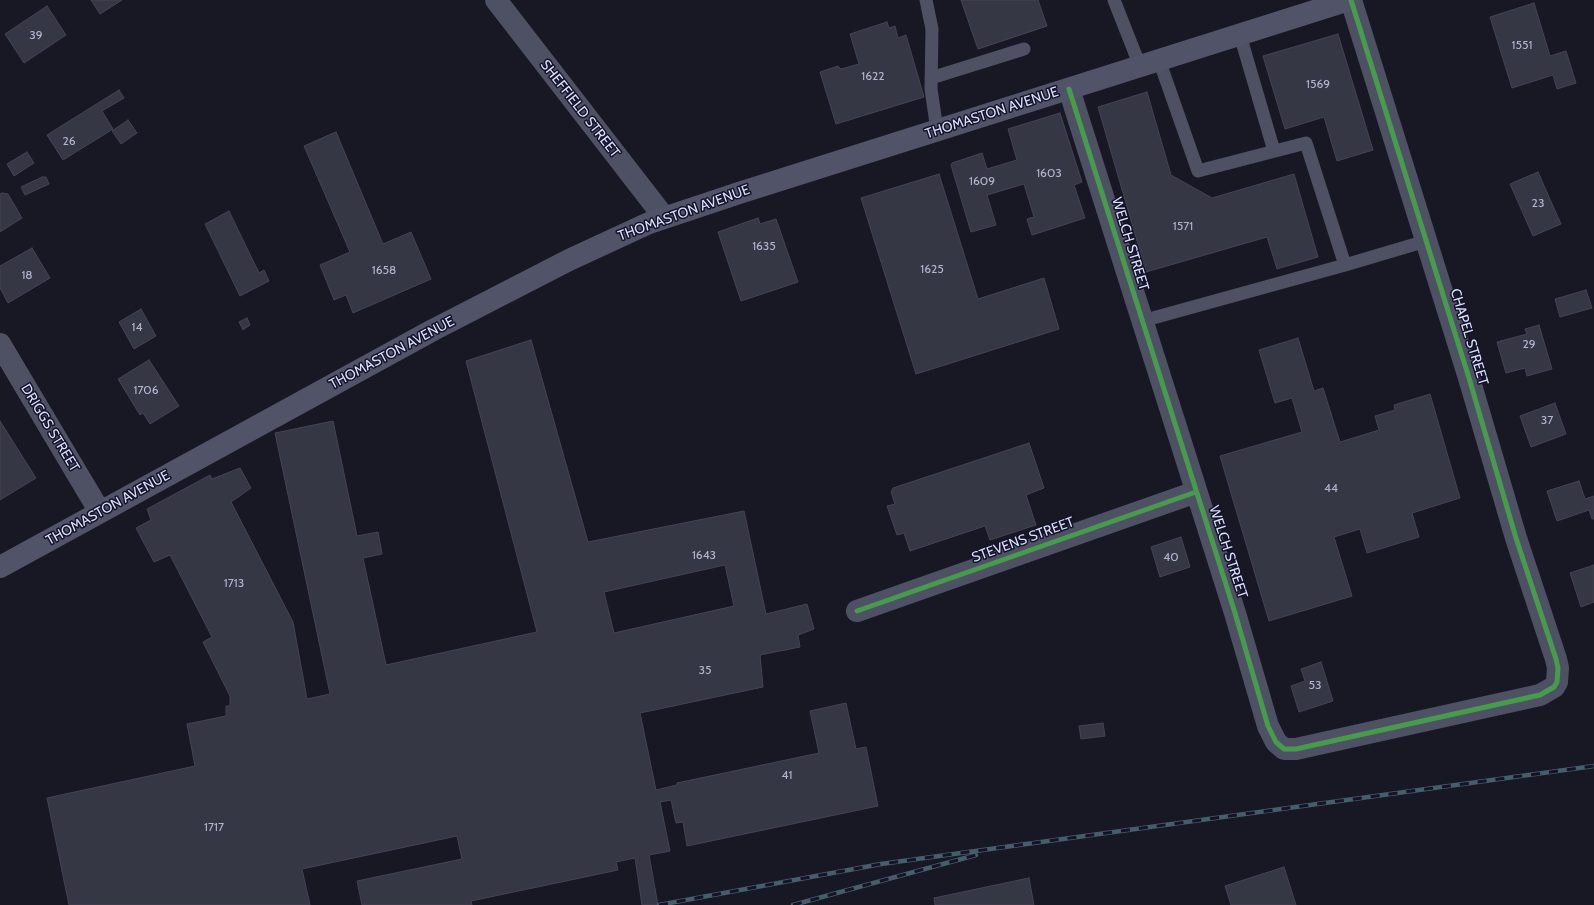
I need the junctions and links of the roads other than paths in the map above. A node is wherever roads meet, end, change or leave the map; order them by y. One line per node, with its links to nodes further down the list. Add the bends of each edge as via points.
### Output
1 (496, 0): 12 (street, SHEFFIELD STREET)
2 (926, 0): 8 (lane, via 932,29)
3 (1114, 0): 7 (lane)
4 (1350, 0): 5 (main road, THOMASTON AVENUE); 13 (street, CHAPEL STREET)
5 (1240, 34): 7 (main road, THOMASTON AVENUE); 11 (lane)
6 (1024, 49): 8 (lane)
7 (1149, 63): 9 (main road, THOMASTON AVENUE); 11 (lane, via 1198,171)
8 (932, 78): 10 (lane)
9 (1069, 88): 10 (main road, THOMASTON AVENUE); 15 (street, WELCH STREET)
10 (937, 130): 12 (main road, THOMASTON AVENUE)
11 (1274, 152): 14 (lane, via 1306,143)
12 (664, 217): 18 (main road, THOMASTON AVENUE, via 607,241 433,330)
13 (1426, 241): 14 (lane); 21 (street, CHAPEL STREET, via 1516,538 1556,659)
14 (1345, 265): 15 (lane)
15 (1142, 321): 17 (street, WELCH STREET)
16 (0, 344): 18 (street, DRIGGS STREET)
17 (1196, 492): 20 (street, STEVENS STREET); 21 (street, WELCH STREET, via 1268,726 1276,742 1284,749 1296,749 1540,695 1554,687)
18 (100, 512): 19 (main road, THOMASTON AVENUE)
19 (0, 567)
20 (858, 611)
21 (1557, 682)

